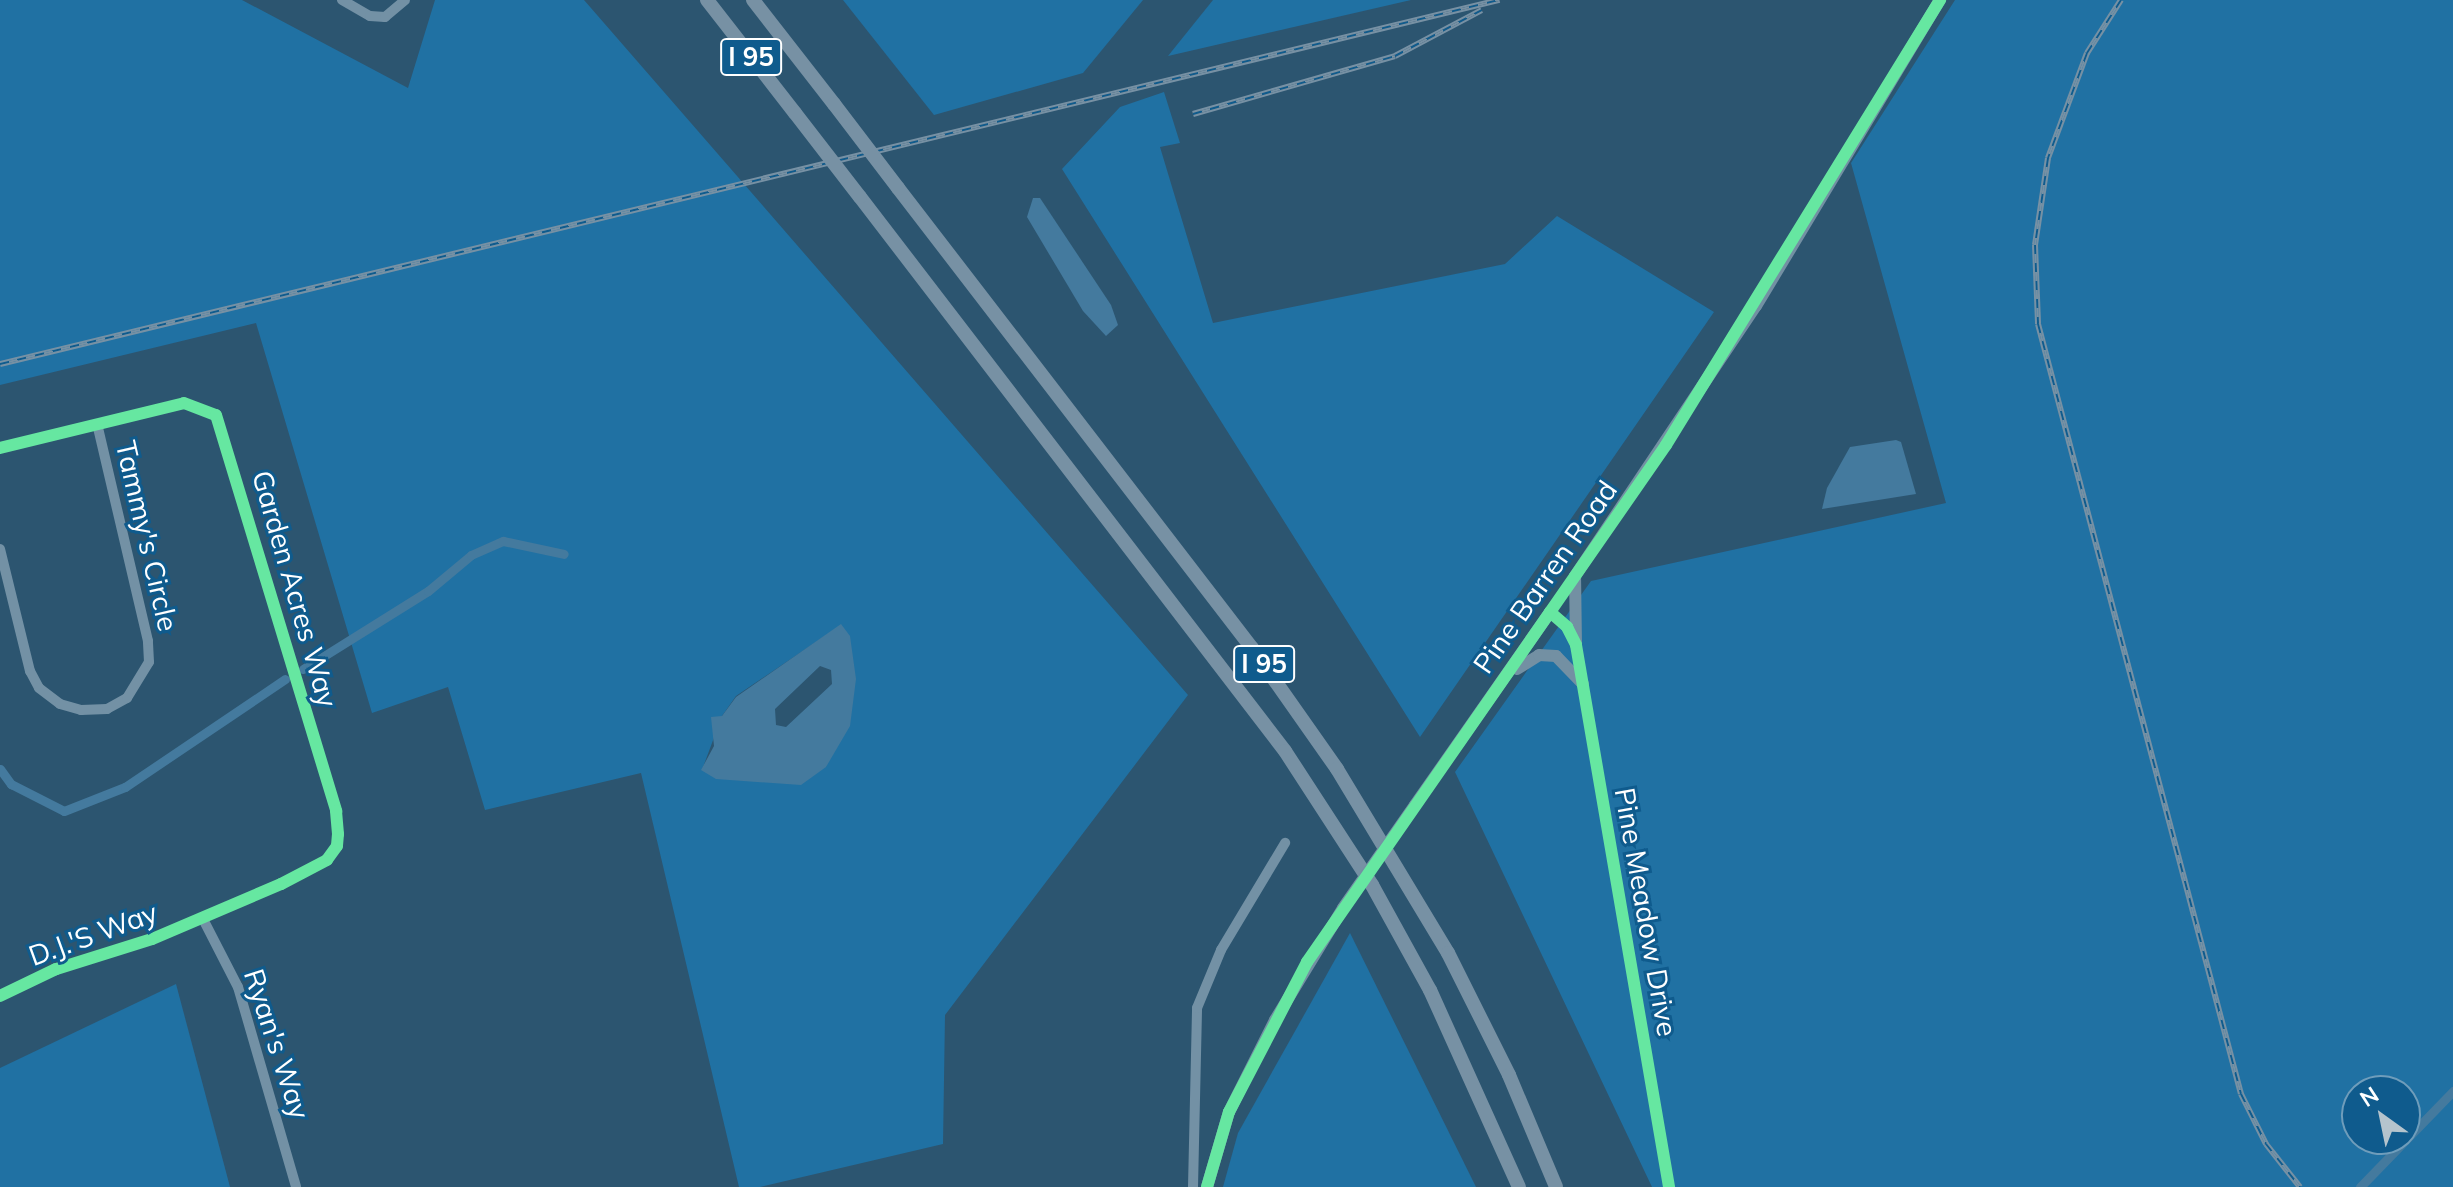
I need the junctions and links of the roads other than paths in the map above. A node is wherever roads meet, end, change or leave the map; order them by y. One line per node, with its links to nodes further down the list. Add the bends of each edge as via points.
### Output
1 (342, 0): 2 (street, via 370,16 385,17)
2 (405, 0)
3 (707, 0): 20 (highway, I 95, bridge, via 1285,751 1372,885 1430,990)
4 (753, 0): 21 (highway, I 95, bridge, via 1252,648 1337,769 1448,953 1509,1075)
5 (1940, 0): 9 (main road, Pine Barren Road, via 1756,306)
6 (97, 424): 7 (street, Garden Acres Way); 8 (street, Tammy's Circle, via 148,641 149,662 127,698 107,709 81,710 60,704 39,688 30,671); 15 (street, Garden Acres Way, via 184,403 216,415 336,811 337,846 327,860)
7 (0, 448)
8 (0, 549)
9 (1575, 576): 10 (street, Pine Barren Road); 11 (main road)
10 (1550, 612): 11 (street, via 1567,627); 13 (main road, Pine Barren Road)
11 (1576, 645): 12 (street, Pine Meadow Drive)
12 (1583, 684): 13 (main road, via 1556,656 1539,655 1526,660); 22 (street, Pine Meadow Drive)
13 (1484, 708): 19 (main road, Pine Barren Road, bridge, via 1343,908 1275,1020 1229,1112)
14 (1285, 843): 18 (street, via 1221,950 1197,1008)
15 (203, 919): 16 (street, D.J.'S Way, via 56,969); 17 (street, Ryan's Way, via 238,987)
16 (0, 996)
17 (296, 1187)
18 (1193, 1187)
19 (1207, 1187)
20 (1519, 1187)
21 (1556, 1187)
22 (1669, 1187)

